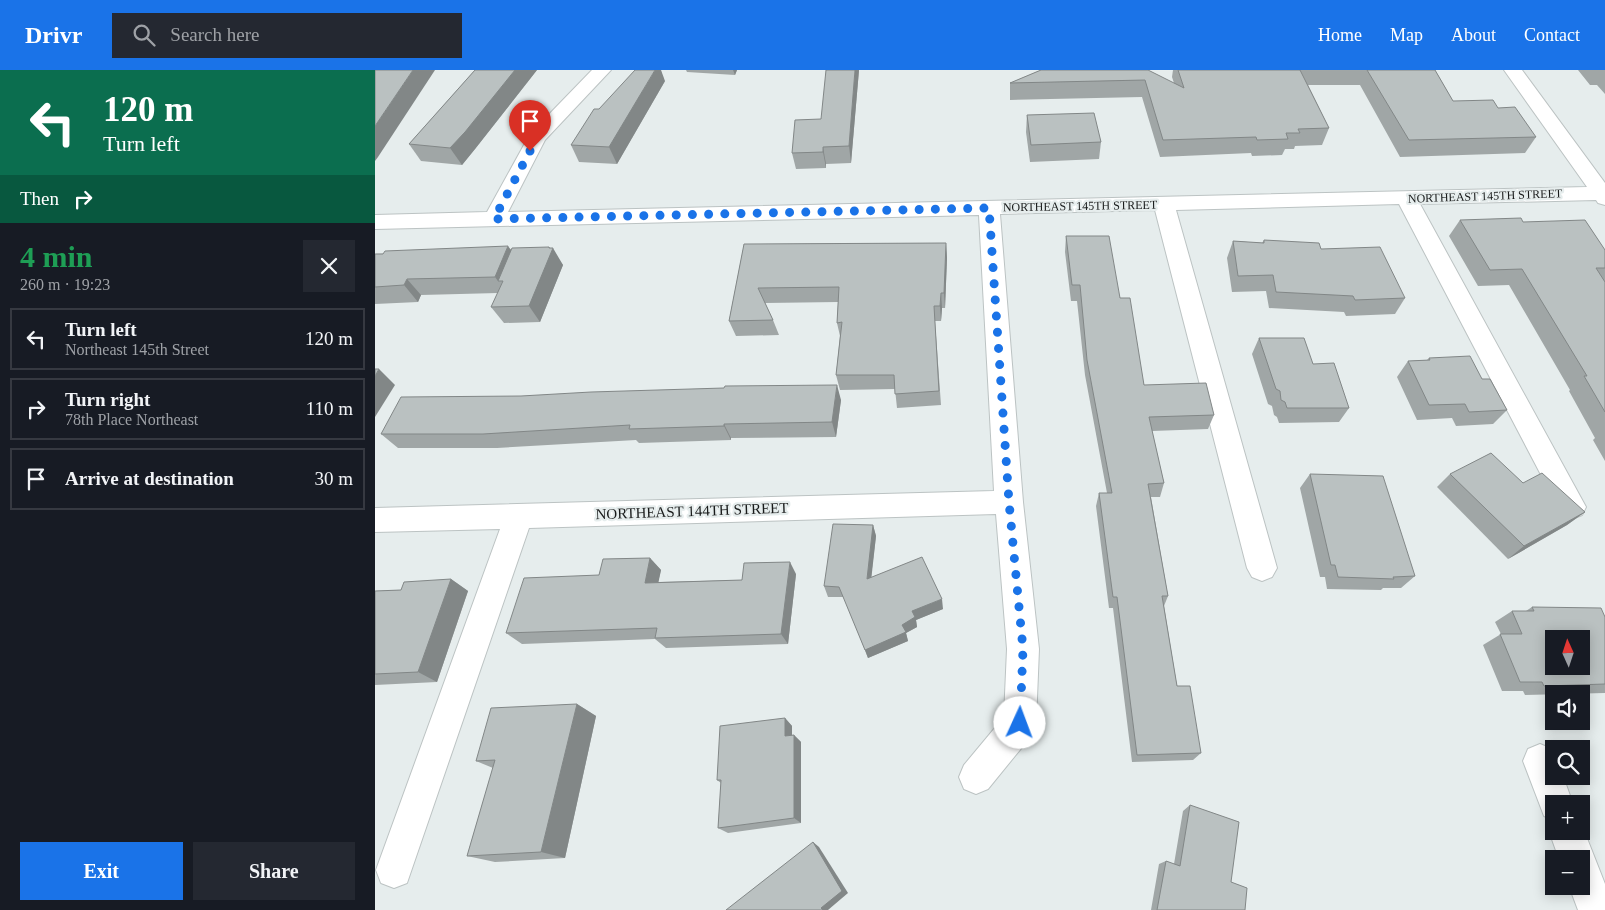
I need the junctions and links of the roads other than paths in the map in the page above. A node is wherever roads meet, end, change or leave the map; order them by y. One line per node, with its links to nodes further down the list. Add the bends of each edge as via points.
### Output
1 (602, 70): 7 (street, via 537,138)
2 (1513, 70): 3 (street)
3 (1604, 194): 4 (street, NORTHEAST 145TH STREET)
4 (1406, 198): 5 (street, NORTHEAST 145TH STREET); 10 (street)
5 (1164, 204): 6 (street, NORTHEAST 145TH STREET); 13 (street)
6 (989, 208): 7 (street, NORTHEAST 145TH STREET); 9 (street)
7 (494, 219): 8 (street, NORTHEAST 145TH STREET)
8 (375, 222)
9 (1009, 502): 11 (street, NORTHEAST 144TH STREET); 15 (street, via 1023,649 1020,723)
10 (1572, 506)
11 (519, 516): 12 (street, NORTHEAST 144TH STREET); 17 (street)
12 (375, 520)
13 (1262, 568)
14 (1540, 761): 16 (street)
15 (976, 777)
16 (1553, 795)
17 (393, 870)
18 (1590, 892): 19 (street)
19 (1597, 910)

